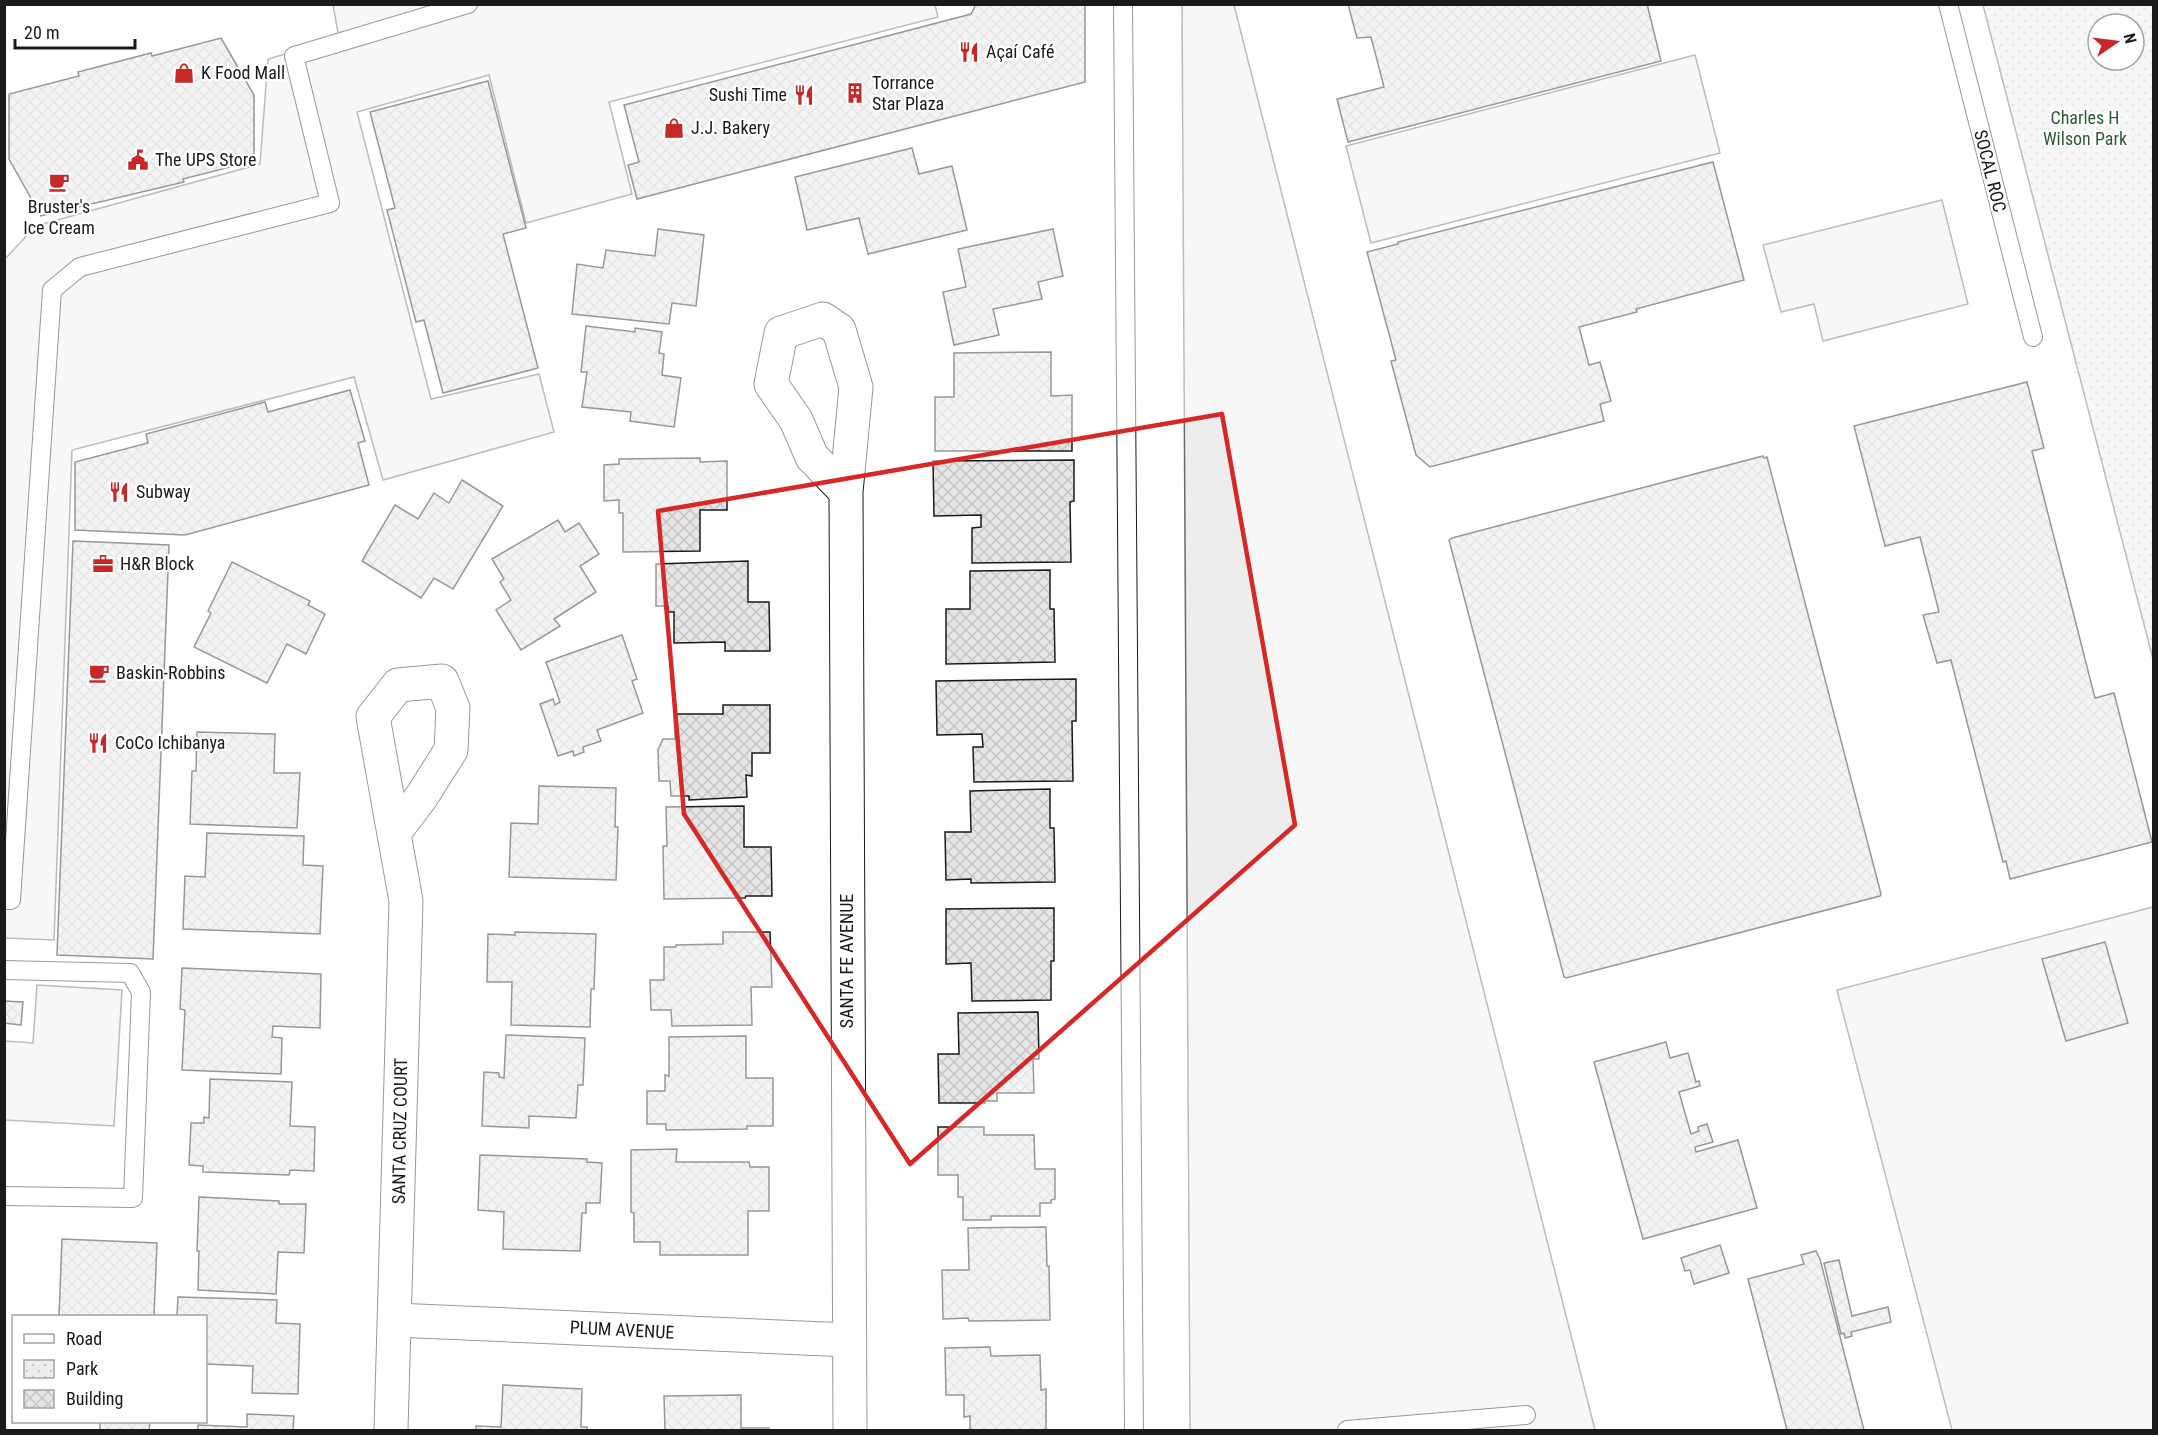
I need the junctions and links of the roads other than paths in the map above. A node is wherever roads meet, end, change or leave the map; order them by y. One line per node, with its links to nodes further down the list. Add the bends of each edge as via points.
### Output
1 (468, 4): 7 (lane, via 294,56 330,203 80,267 52,290 11,900)
2 (1123, 4): 15 (lane)
3 (1948, 4): 4 (lane, SOCAL ROC)
4 (2032, 337)
5 (846, 492): 11 (street, SANTA FE AVENUE)
6 (394, 833): 10 (street, SANTA CRUZ COURT, via 406,901)
7 (4, 900)
8 (4, 969): 9 (lane, via 130,973 141,992 133,1198)
9 (4, 1196)
10 (395, 1320): 11 (street, PLUM AVENUE); 13 (street, SANTA CRUZ COURT)
11 (849, 1340): 14 (street, SANTA FE AVENUE)
12 (1526, 1415): 16 (lane)
13 (391, 1431)
14 (850, 1431)
15 (1134, 1431)
16 (1347, 1431)

